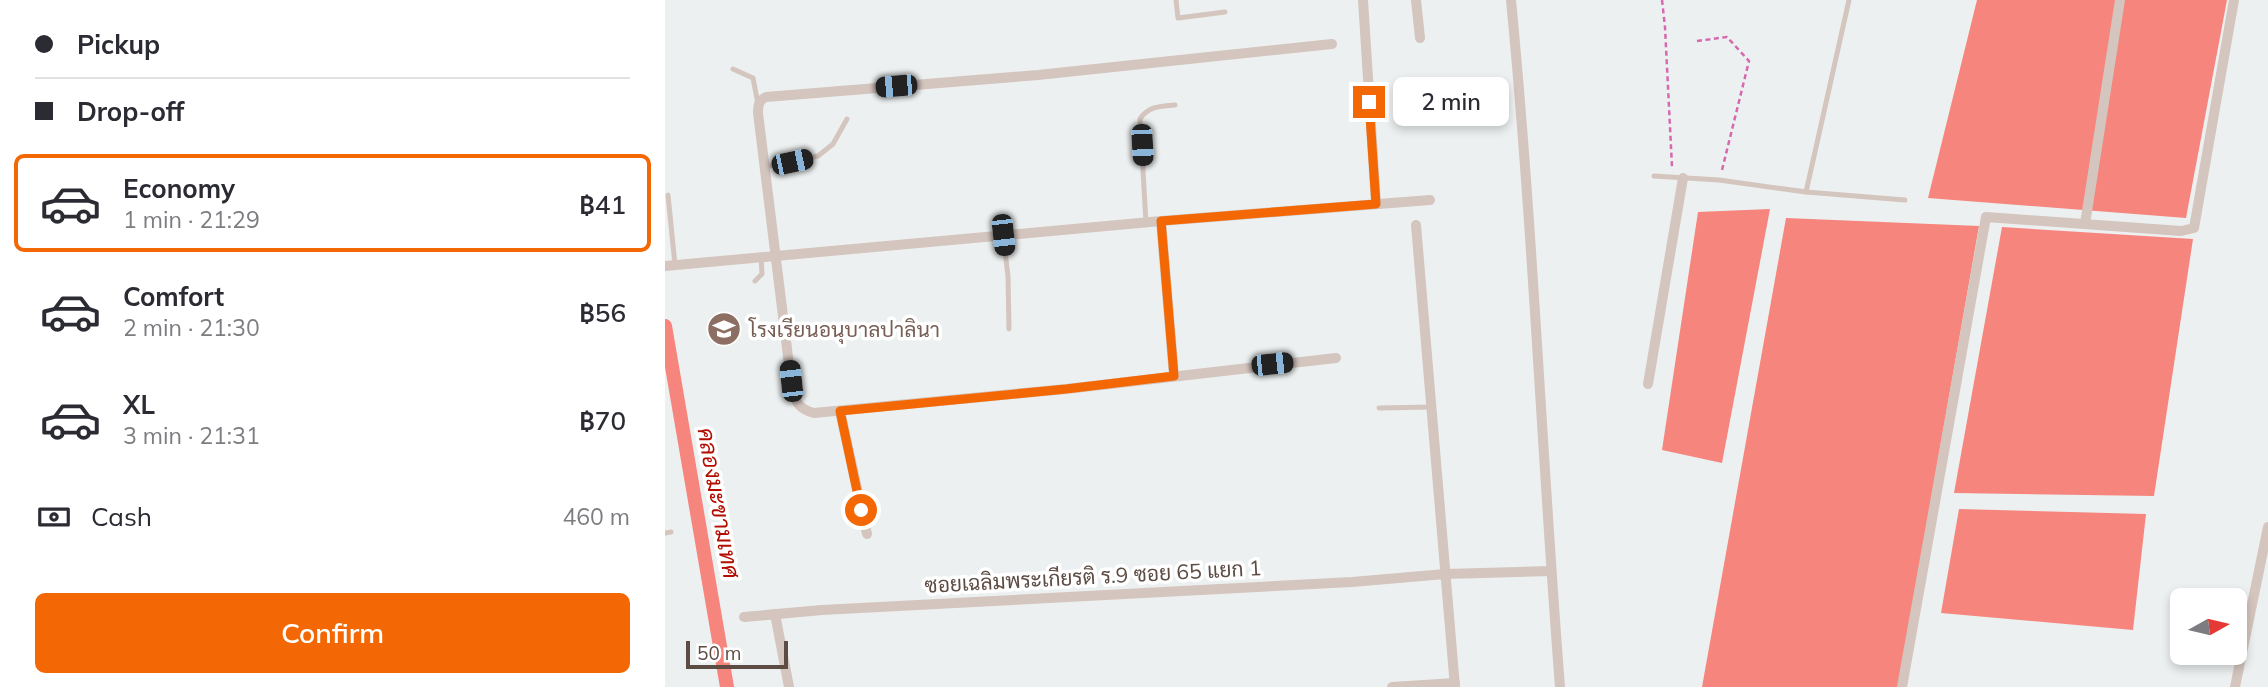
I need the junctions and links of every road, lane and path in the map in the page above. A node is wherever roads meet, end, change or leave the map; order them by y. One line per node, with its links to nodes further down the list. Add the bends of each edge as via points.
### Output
1 (1176, 0): 9 (lane, via 1178,18)
2 (1363, 0): 25 (street)
3 (1416, 0): 10 (street)
4 (1511, 0): 44 (street)
5 (1662, 0): 19 (path)
6 (1849, 0): 21 (lane)
7 (2120, 0): 28 (street)
8 (2234, 0): 28 (street, via 2194,228)
9 (1225, 12)
10 (1420, 38)
11 (1697, 41): 20 (path, via 1727,37 1748,61)
12 (1332, 44): 14 (street, via 766,97)
13 (733, 69): 14 (lane, via 754,78)
14 (758, 105): 17 (street)
15 (1175, 105): 27 (lane, via 1154,107 1140,119)
16 (847, 119): 17 (lane, via 833,144 818,156)
17 (765, 167): 31 (street)
18 (1654, 176): 19 (lane)
19 (1678, 177): 20 (lane); 38 (street)
20 (1719, 180): 21 (lane)
21 (1806, 192): 24 (lane)
22 (668, 195): 33 (lane)
23 (1430, 200): 25 (street)
24 (1905, 200)
25 (1376, 204): 26 (street)
26 (1161, 221): 27 (street); 37 (street)
27 (1146, 223): 30 (street)
28 (2085, 224): 52 (street, via 1986,217)
29 (1416, 225): 39 (street)
30 (1003, 235): 31 (street); 35 (lane)
31 (776, 255): 32 (street); 41 (street, via 796,401 803,410 814,413)
32 (761, 257): 33 (street); 34 (lane, via 762,274)
33 (670, 266)
34 (755, 281)
35 (1009, 329)
36 (1336, 358): 37 (street)
37 (1174, 376): 41 (street)
38 (1649, 384)
39 (1431, 407): 40 (lane); 45 (street)
40 (1379, 408)
41 (840, 411): 43 (street)
42 (2268, 527): 53 (street)
43 (867, 534)
44 (1551, 571): 45 (street, ซอยเฉลิมพระเกียรติ ร.9 ซอย 65 แยก 1); 51 (street)
45 (1445, 574): 46 (street, ซอยเฉลิมพระเกียรติ ร.9 ซอย 65 แยก 1); 48 (street)
46 (775, 614): 47 (street, ซอยเฉลิมพระเกียรติ ร.9 ซอย 65 แยก 1); 49 (street)
47 (744, 617)
48 (1455, 685): 50 (street)
49 (789, 687)
50 (1392, 687)
51 (1560, 687)
52 (1902, 687)
53 (2235, 687)

